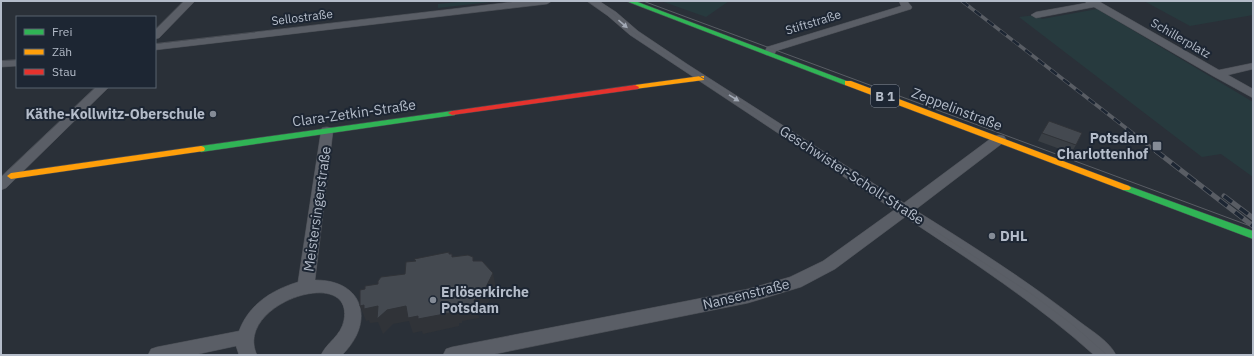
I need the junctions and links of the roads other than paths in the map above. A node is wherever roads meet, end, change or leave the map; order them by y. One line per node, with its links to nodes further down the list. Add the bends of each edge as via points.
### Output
1 (190, 1): 8 (street)
2 (547, 1): 9 (street, Sellostraße)
3 (592, 1): 15 (street, Geschwister-Scholl-Straße, one-way to 15)
4 (629, 1): 10 (street, Zeppelinstraße / B 1)
5 (903, 2): 10 (street, Stiftstraße, via 907,7 776,46)
6 (1093, 3): 7 (street, Schillerplatz); 14 (street, Schillerplatz)
7 (1036, 15)
8 (156, 35)
9 (156, 47)
10 (770, 53): 19 (street, Zeppelinstraße / B 1)
11 (16, 63): 12 (street)
12 (1, 64)
13 (1253, 66): 14 (street)
14 (1217, 74): 17 (street, Schillerplatz)
15 (701, 78): 18 (street, Clara-Zetkin-Straße); 22 (street, Geschwister-Scholl-Straße, one-way to 22)
16 (102, 88): 20 (street)
17 (1253, 94)
18 (327, 131): 20 (street, Clara-Zetkin-Straße); 24 (street, Meistersingerstraße)
19 (999, 139): 22 (street, Nansenstraße); 23 (street, Zeppelinstraße / B 1)
20 (11, 176): 21 (street)
21 (1, 185)
22 (905, 210): 29 (street, Nansenstraße, via 829,265 795,282 748,296); 30 (street, Geschwister-Scholl-Straße, via 1033,295)
23 (1253, 235)
24 (306, 287): 25 (street, via 274,300 260,311); 28 (street, via 322,286 335,289 346,295 352,305 354,316 351,330 343,343)
25 (245, 337): 26 (street); 27 (street, via 245,351)
26 (156, 355)
27 (248, 355)
28 (330, 355)
29 (452, 355)
30 (1107, 355)

